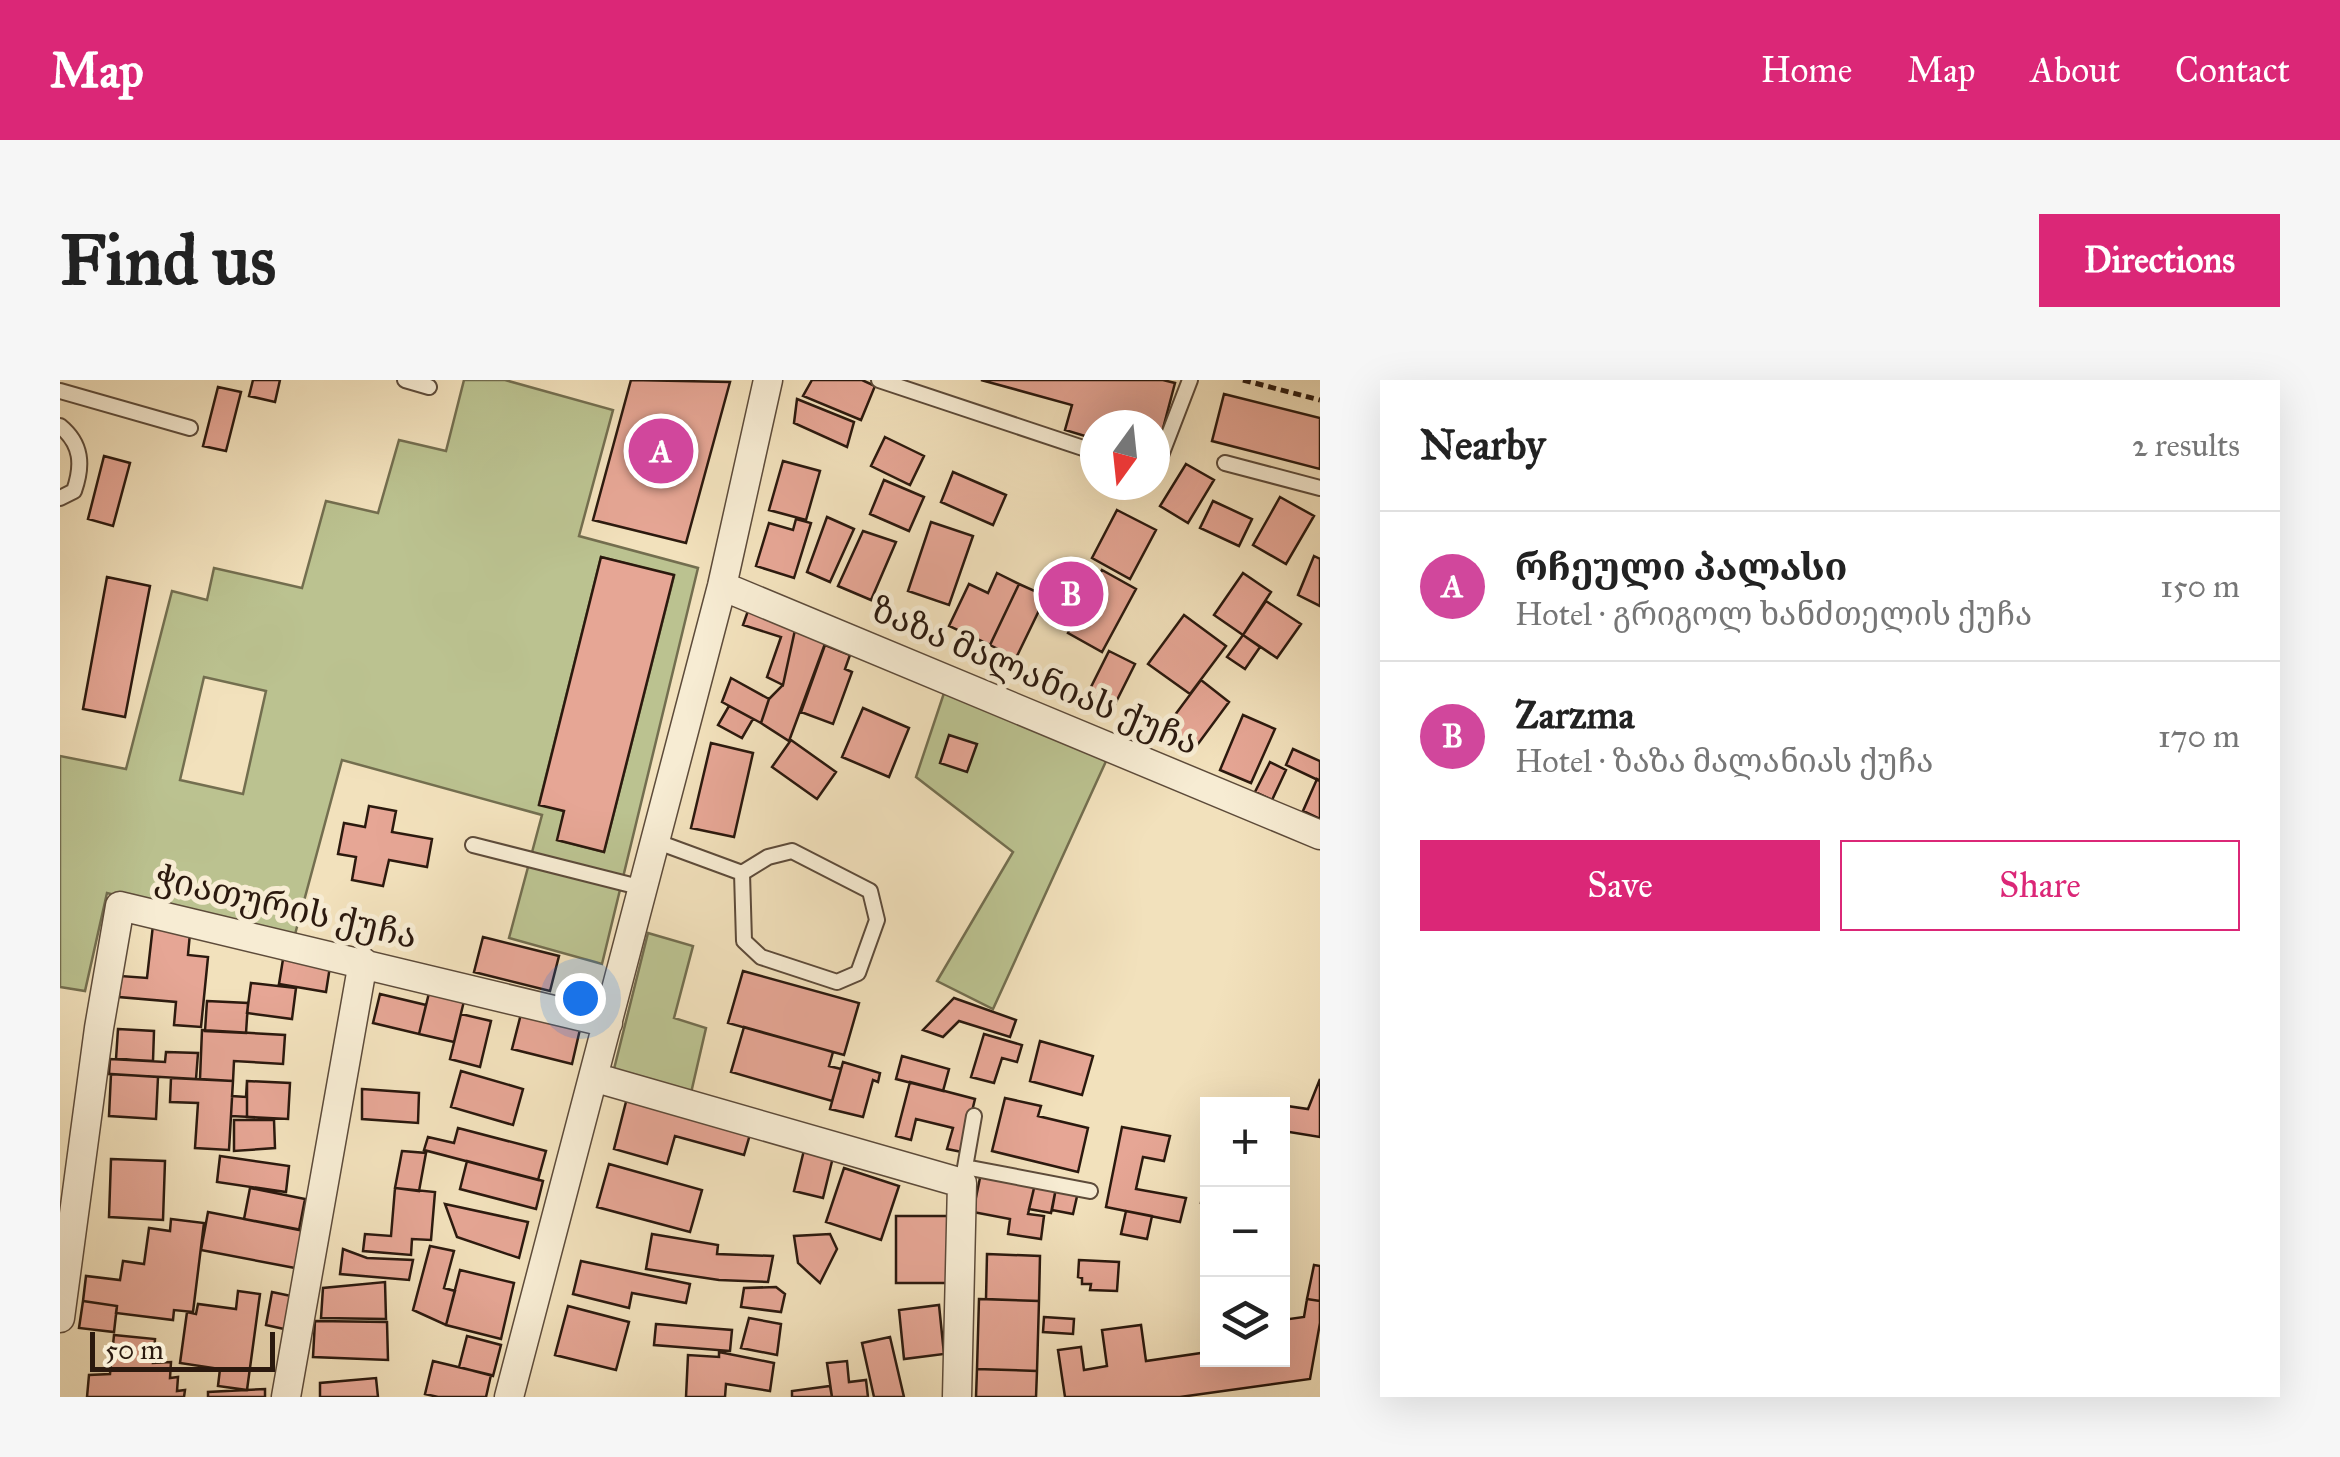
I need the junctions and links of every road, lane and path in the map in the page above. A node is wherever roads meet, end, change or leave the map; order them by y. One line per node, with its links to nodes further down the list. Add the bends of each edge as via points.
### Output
1 (405, 380): 6 (lane)
2 (768, 380): 16 (street)
3 (878, 380): 12 (lane)
4 (1190, 380): 11 (lane)
5 (1243, 380): 8 (path)
6 (429, 387)
7 (60, 392): 10 (lane)
8 (1320, 400)
9 (60, 426): 15 (lane, via 74,438 81,470 74,490)
10 (190, 428)
11 (1170, 432)
12 (1080, 447)
13 (1224, 463): 14 (lane)
14 (1320, 488)
15 (60, 498)
16 (722, 586): 17 (street, ზაზა მალანიას ქუჩა); 18 (street)
17 (1320, 836)
18 (655, 841): 20 (lane); 21 (street)
19 (473, 845): 21 (lane)
20 (742, 873): 20 (lane, via 792,851 870,891 876,920 858,973 836,982 762,958 744,940)
21 (643, 888): 23 (street)
22 (363, 962): 23 (street, ჭიათურის ქუჩა); 28 (street, ჭიათურის ქუჩა, via 120,906); 29 (street)
23 (608, 1023): 24 (street)
24 (593, 1077): 26 (street); 30 (street)
25 (974, 1116): 26 (lane)
26 (964, 1175): 27 (lane); 31 (street)
27 (1090, 1191)
28 (60, 1318)
29 (286, 1397)
30 (508, 1397)
31 (956, 1397)

